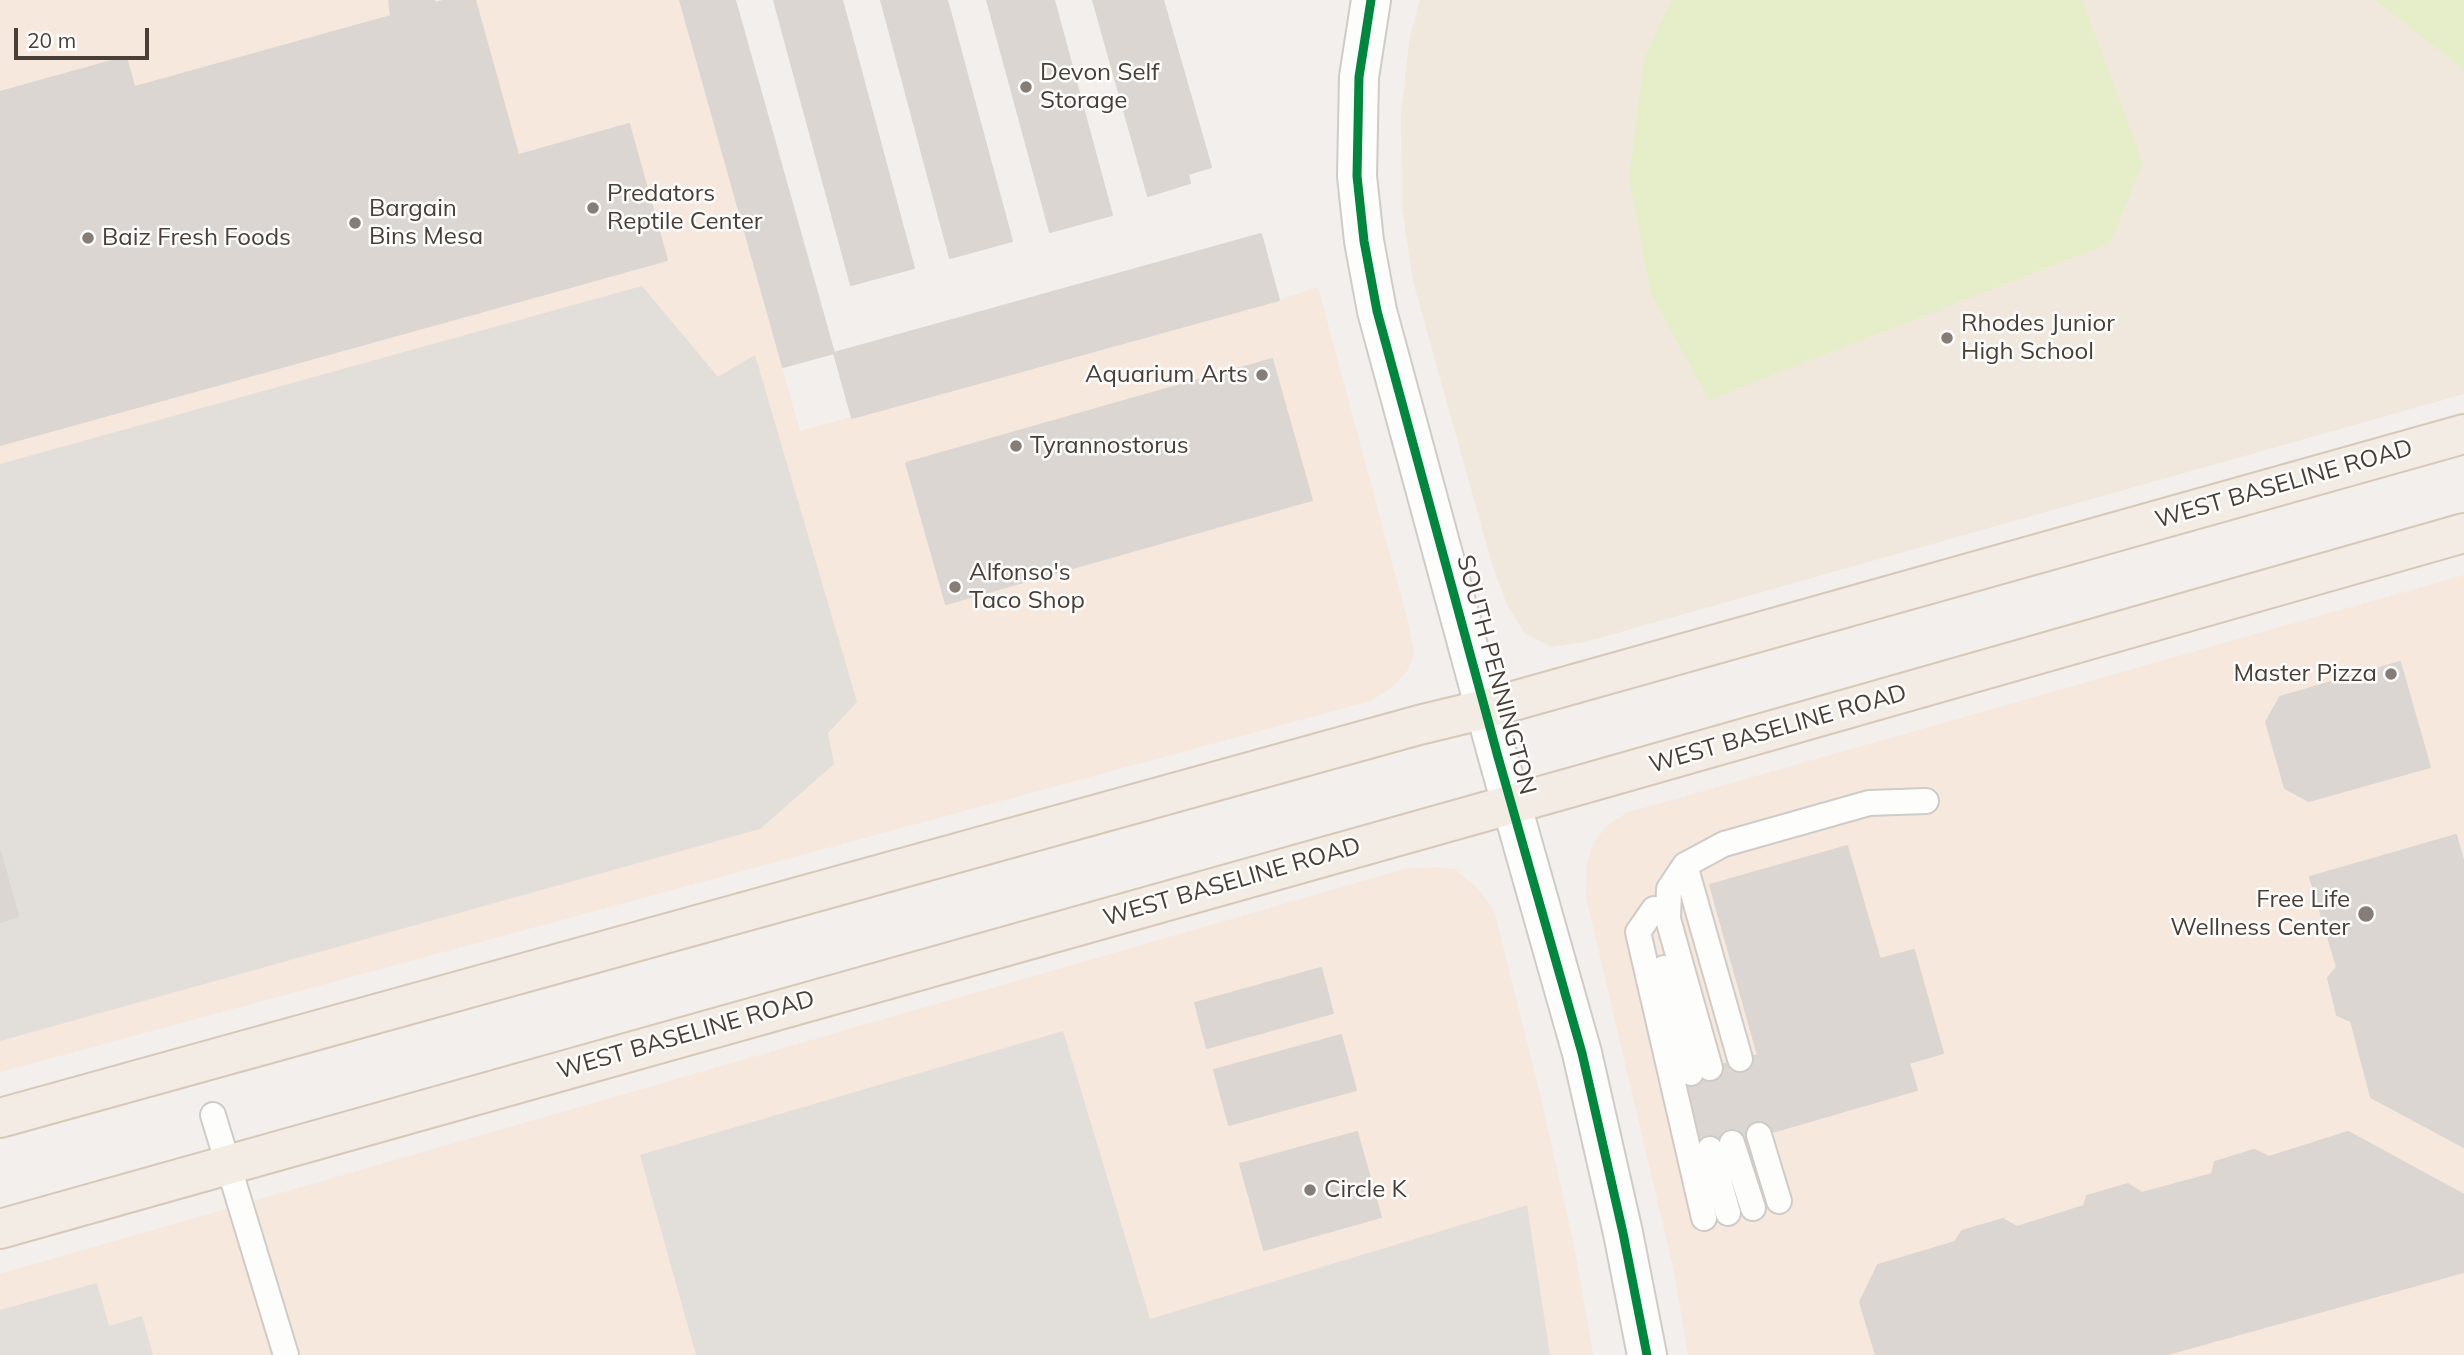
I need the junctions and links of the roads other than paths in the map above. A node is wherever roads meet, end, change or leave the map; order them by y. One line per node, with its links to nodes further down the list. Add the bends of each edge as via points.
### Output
1 (1371, 0): 4 (street, SOUTH PENNINGTON, via 1359,77 1357,176 1364,241 1377,312)
2 (2464, 434): 4 (main road, WEST BASELINE ROAD)
3 (2464, 533): 6 (main road, WEST BASELINE ROAD)
4 (1485, 709): 6 (street, SOUTH PENNINGTON); 12 (main road, WEST BASELINE ROAD)
5 (1926, 801): 7 (lane, via 1869,803 1724,844)
6 (1512, 804): 14 (main road, WEST BASELINE ROAD); 19 (street, SOUTH PENNINGTON, via 1585,1065)
7 (1685, 865): 8 (lane); 9 (lane)
8 (1661, 899): 10 (lane); 16 (lane, via 1638,932 1716,1215 1721,1146)
9 (1740, 1059)
10 (1700, 1071)
11 (213, 1115): 14 (lane)
12 (0, 1118)
13 (1759, 1136): 15 (lane)
14 (227, 1164): 17 (main road, WEST BASELINE ROAD); 18 (lane)
15 (1779, 1201)
16 (1754, 1208)
17 (0, 1229)
18 (286, 1355)
19 (1647, 1355)

